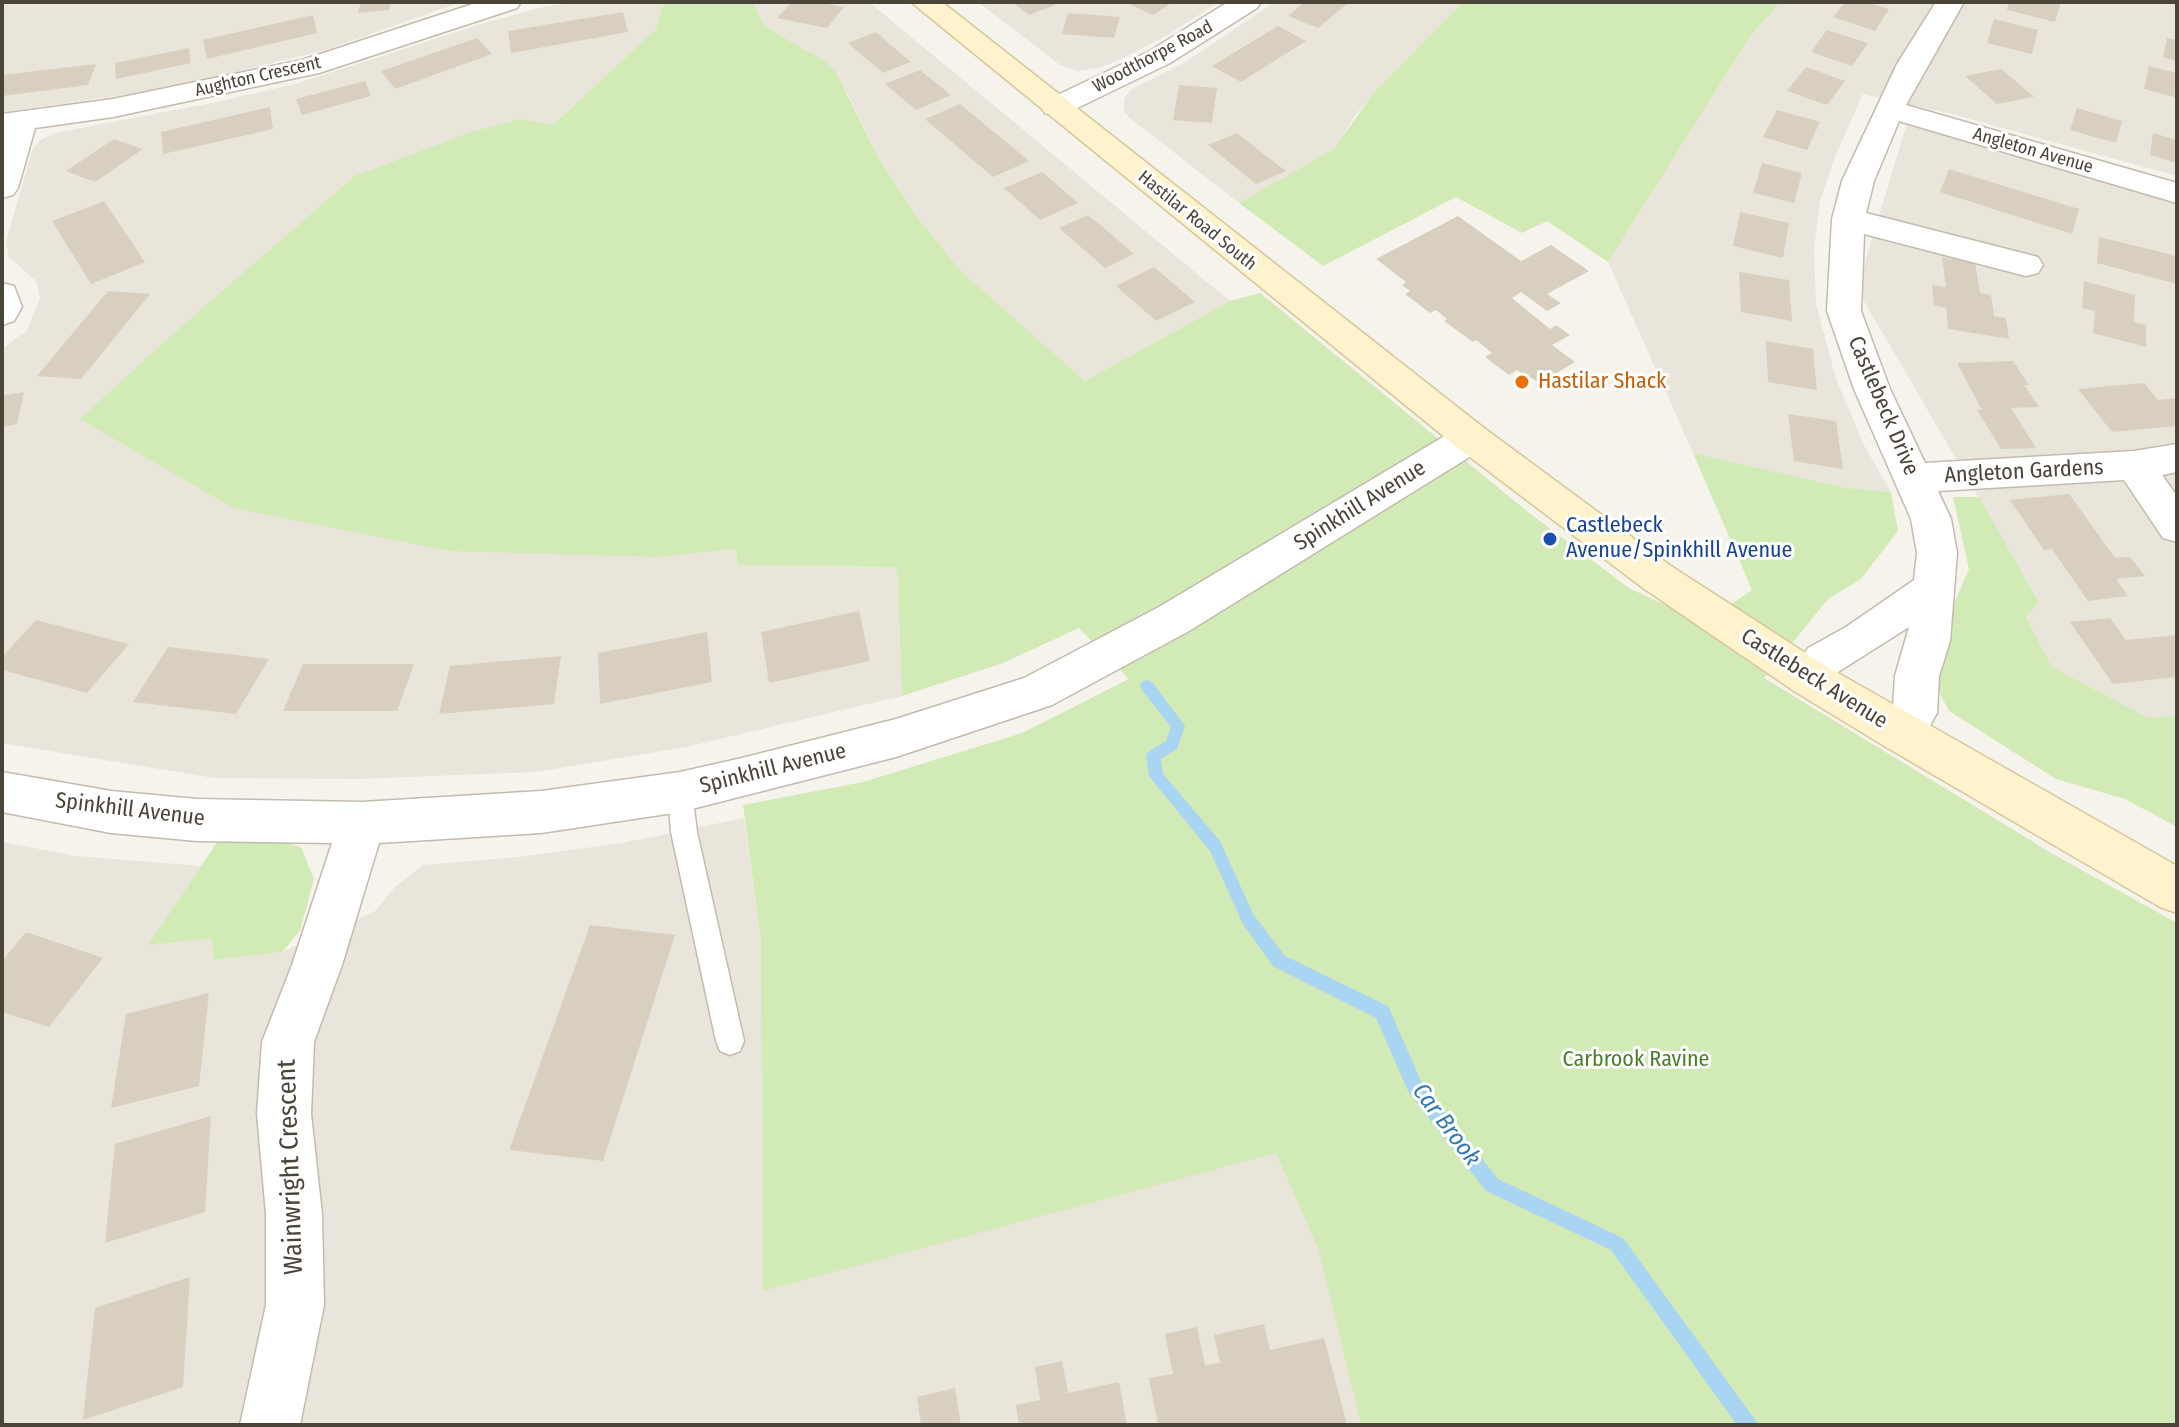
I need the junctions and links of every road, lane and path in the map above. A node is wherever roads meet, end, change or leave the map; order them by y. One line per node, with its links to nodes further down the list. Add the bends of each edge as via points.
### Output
1 (507, 2): 7 (street, Aughton Crescent, via 309,67 127,105)
2 (925, 2): 5 (street, Hastilar Road South)
3 (1247, 2): 5 (street, Woodthorpe Road, via 1160,57)
4 (1950, 2): 6 (street, Castlebeck Drive)
5 (1056, 107): 14 (street, Hastilar Road South)
6 (1889, 109): 9 (street, Angleton Avenue); 10 (street, Castlebeck Drive)
7 (11, 122): 8 (street)
8 (2, 188)
9 (2177, 193)
10 (1848, 219): 11 (street); 17 (street, Castlebeck Drive, via 1844,311 1872,389)
11 (2026, 265)
12 (2, 294): 13 (street)
13 (2, 313)
14 (1471, 438): 20 (street, Castlebeck Avenue, via 1657,577); 23 (street, Spinkhill Avenue, via 1174,619 1037,692 896,738)
15 (2177, 458): 16 (street, Angleton Gardens)
16 (2134, 465): 17 (street, Angleton Gardens); 18 (street, Angleton Gardens)
17 (1914, 478): 19 (street, Castlebeck Drive, via 1931,519 1937,553)
18 (2177, 527)
19 (1932, 589): 20 (street, via 1823,660); 21 (street, Castlebeck Drive, via 1929,641 1917,676 1915,713)
20 (1809, 678): 21 (street, Castlebeck Avenue)
21 (1902, 734): 25 (street, Castlebeck Avenue)
22 (2, 792): 24 (street, Spinkhill Avenue, via 111,812 197,820)
23 (680, 792): 24 (street, Spinkhill Avenue, via 541,812); 26 (lane)
24 (362, 823): 27 (street, Wainwright Crescent, via 288,1042 284,1114 294,1214 295,1305)
25 (2177, 891)
26 (730, 1041)
27 (270, 1425)

